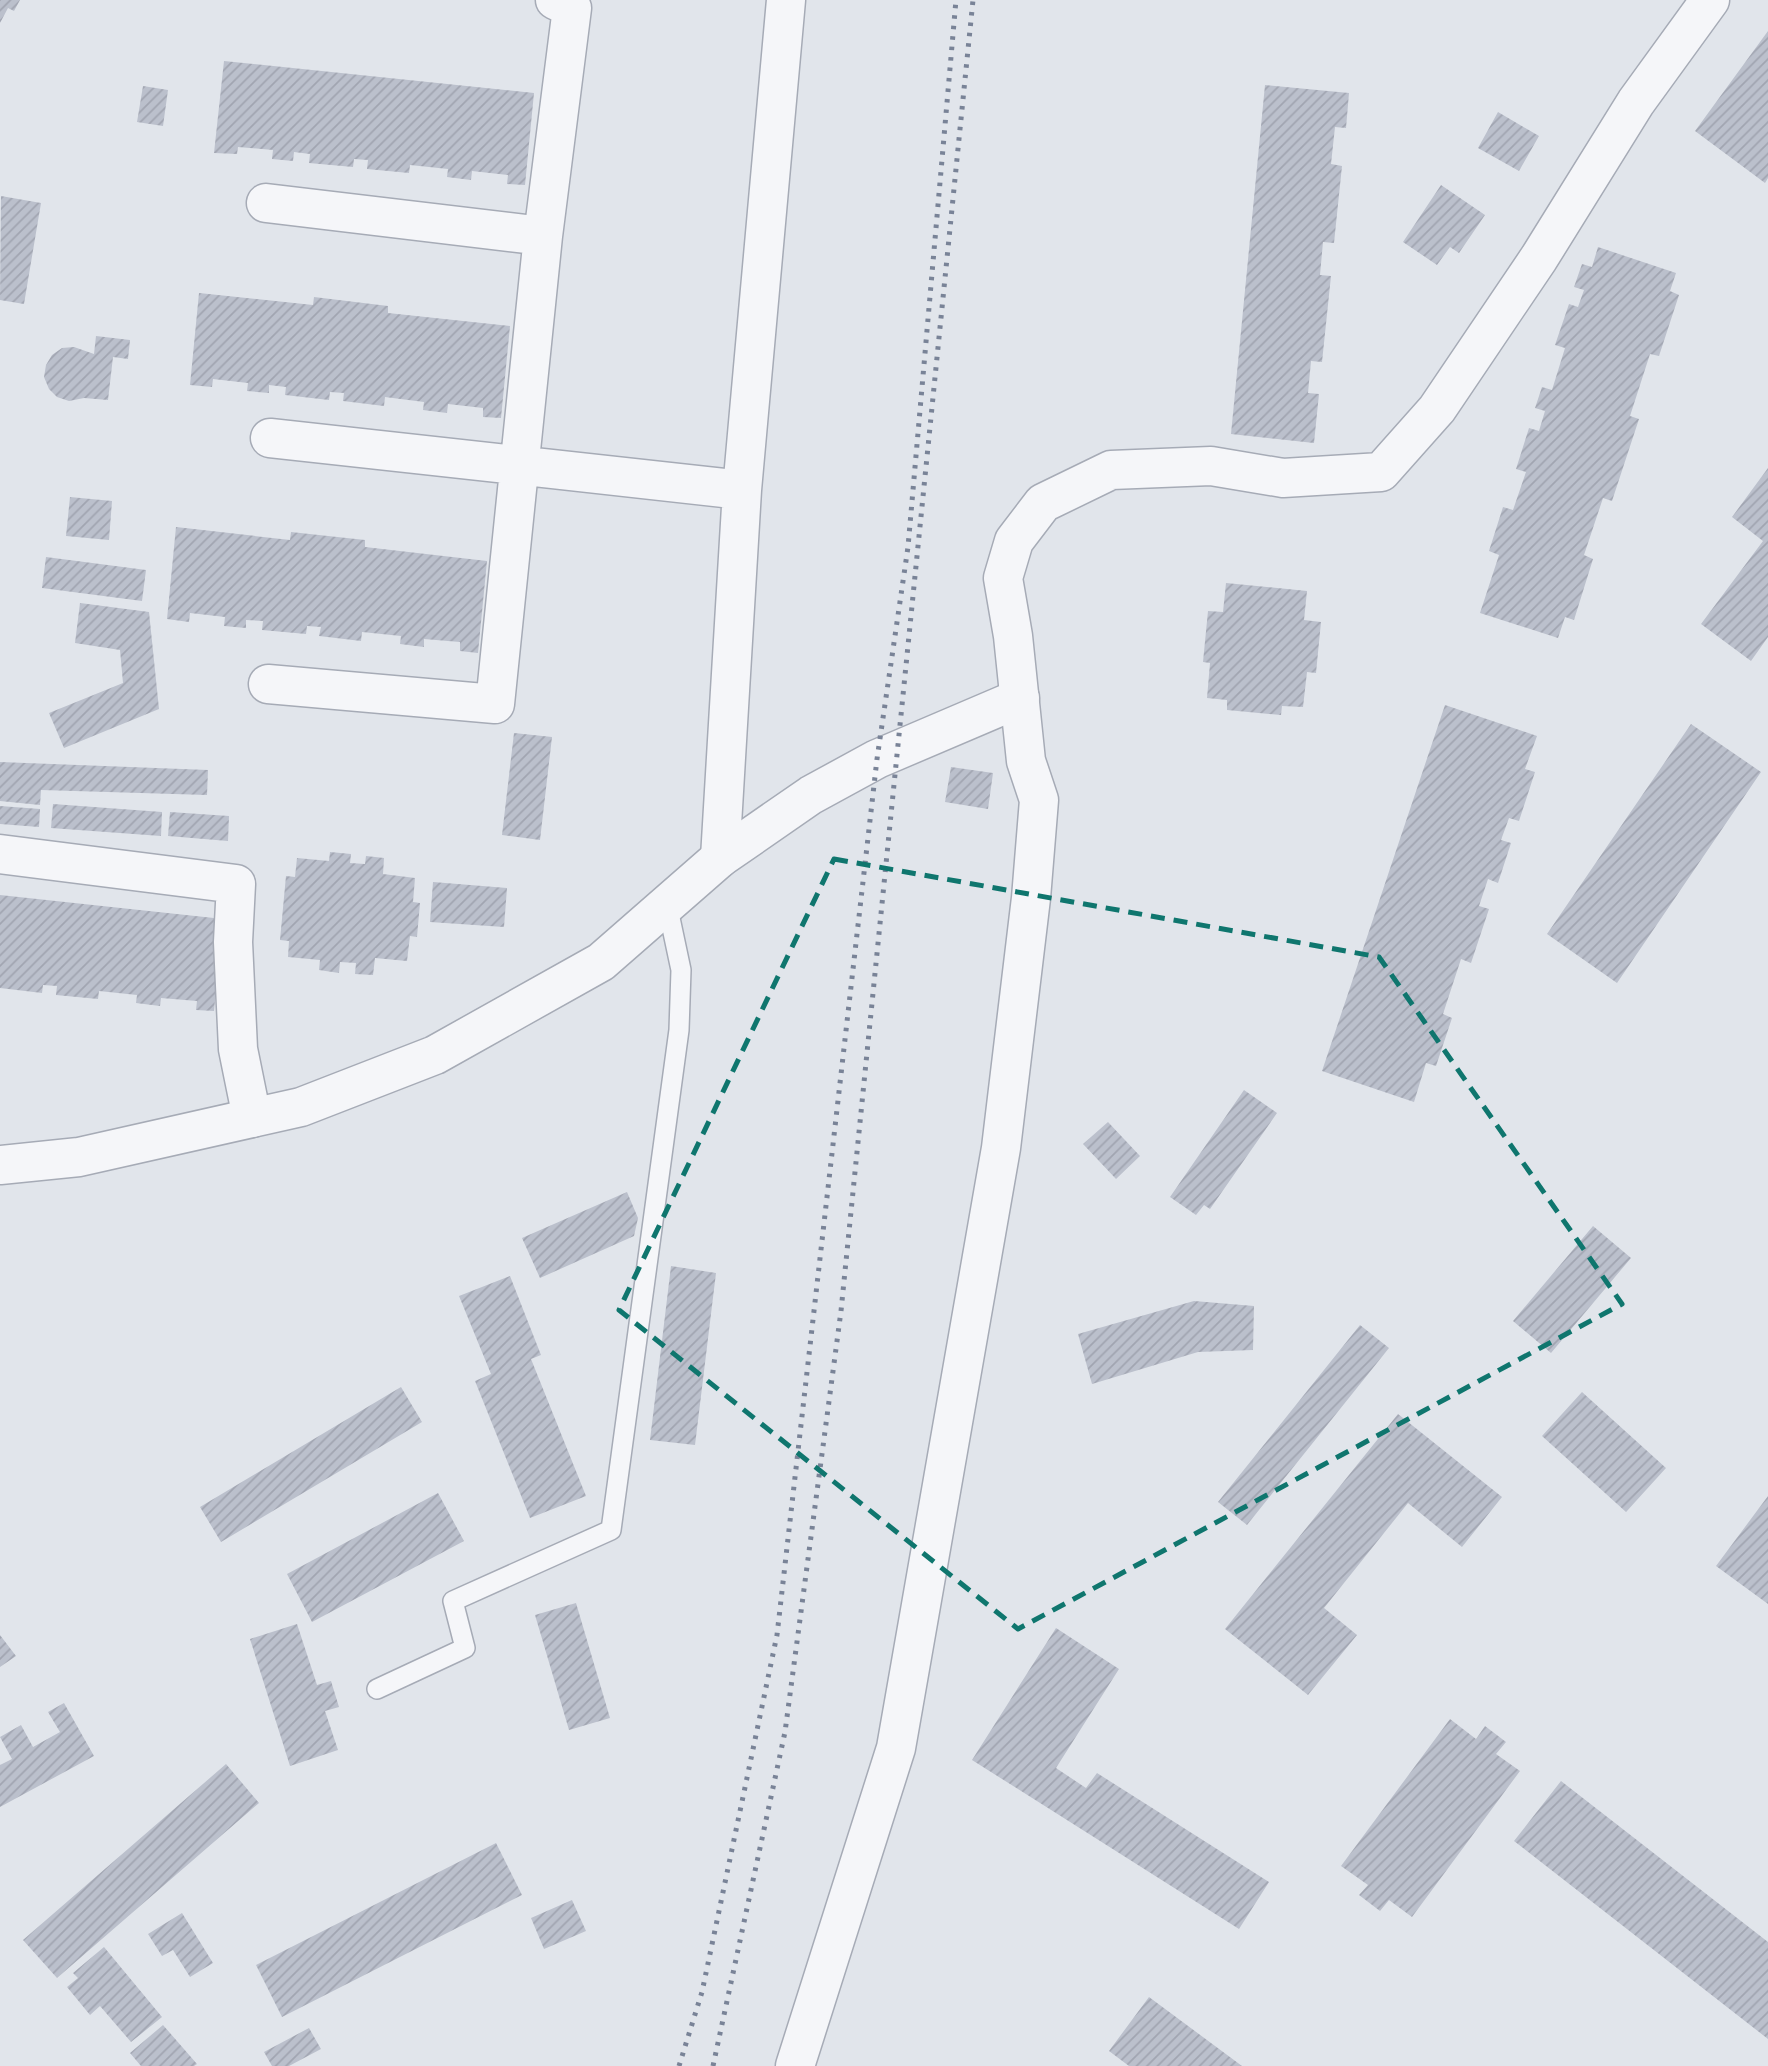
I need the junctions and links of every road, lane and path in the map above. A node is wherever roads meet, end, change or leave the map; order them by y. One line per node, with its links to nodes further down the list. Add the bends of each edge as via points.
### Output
1 (555, 0): 5 (street, via 572,8)
2 (1710, 0): 10 (street, via 1636,102 1437,409 1381,472 1283,478 1211,466 1111,470 1043,503 1014,541 1003,578)
3 (784, 2): 8 (street)
4 (266, 203): 5 (street)
5 (544, 236): 7 (street)
6 (270, 438): 7 (street)
7 (522, 466): 8 (street); 9 (street, via 495,704)
8 (742, 491): 12 (street)
9 (268, 684)
10 (1020, 698): 12 (street, via 866,765 811,795); 17 (street, via 1026,761 1039,800 1001,1148 896,1748)
11 (0, 854): 14 (street, via 236,884 233,943 238,1049)
12 (720, 858): 13 (street)
13 (667, 904): 14 (street, via 601,962 435,1055 301,1107); 16 (lane, via 681,970 679,1030 611,1530 453,1601 465,1648)
14 (252, 1118): 15 (street, via 79,1157)
15 (0, 1165)
16 (377, 1689)
17 (795, 2066)

